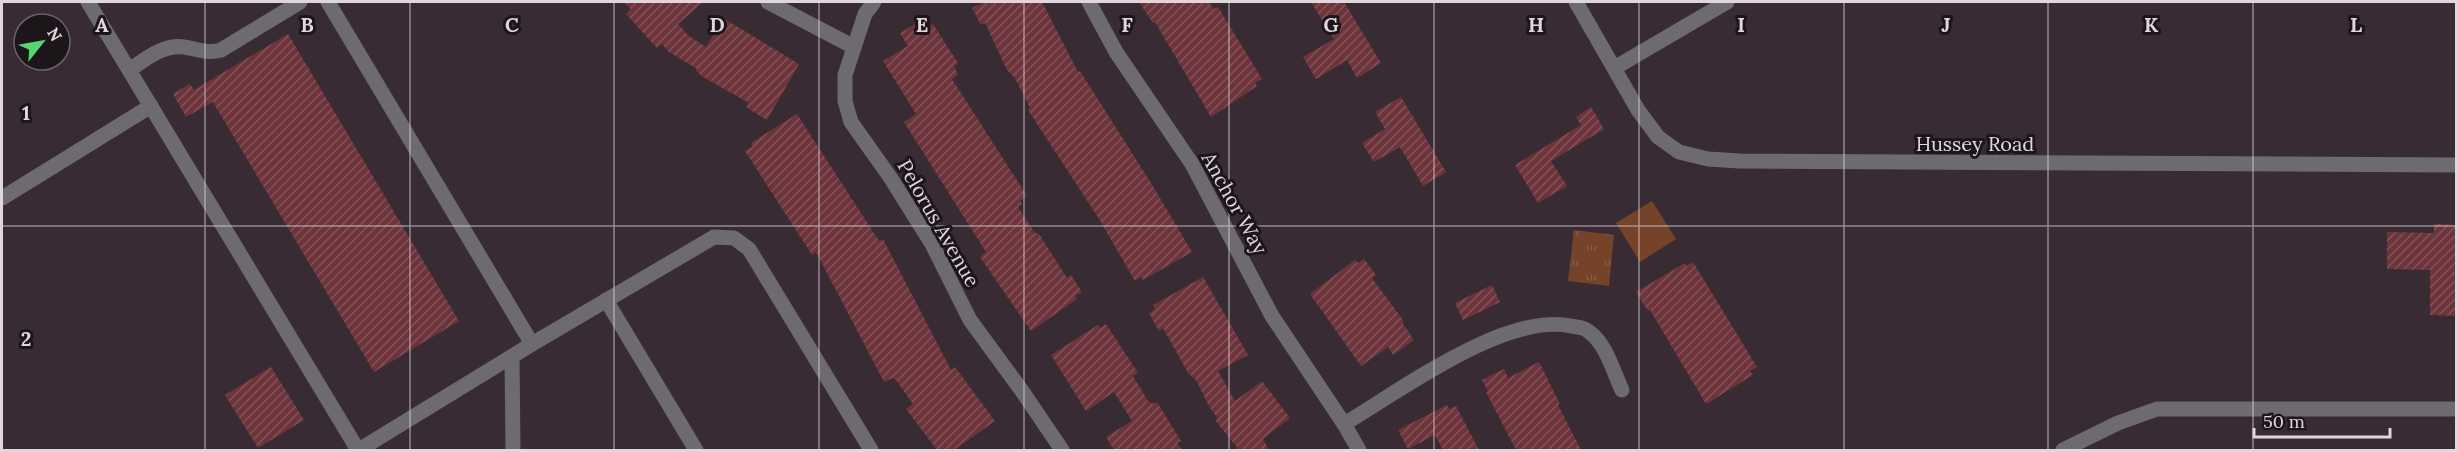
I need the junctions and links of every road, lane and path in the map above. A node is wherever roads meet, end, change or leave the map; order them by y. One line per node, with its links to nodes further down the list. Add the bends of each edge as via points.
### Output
1 (88, 2): 11 (street)
2 (300, 2): 11 (street, via 221,50 172,46)
3 (328, 2): 16 (street)
4 (768, 2): 9 (street)
5 (874, 2): 9 (street, Pelorus Avenue, via 865,14)
6 (1089, 2): 20 (street, Anchor Way, via 1116,52 1192,164 1272,316)
7 (1576, 2): 10 (street, Hussey Road)
8 (1727, 2): 10 (street)
9 (854, 47): 25 (street, Pelorus Avenue, via 845,75 845,101 851,122 932,244 970,320)
10 (1616, 67): 13 (street, Hussey Road, via 1638,110 1658,137 1679,152 1708,159)
11 (129, 70): 12 (street)
12 (151, 106): 14 (street); 21 (street)
13 (2457, 165)
14 (2, 198)
15 (606, 300): 16 (street); 23 (street); 24 (street, via 714,237 734,238 749,249 759,264)
16 (532, 344): 17 (street)
17 (512, 357): 21 (street); 22 (street)
18 (1622, 390): 20 (street, via 1601,344 1587,329 1562,324 1520,329 1442,363)
19 (2457, 409): 27 (street, via 2157,409)
20 (1344, 424): 26 (street)
21 (358, 450)
22 (513, 450)
23 (696, 450)
24 (871, 450)
25 (1062, 450)
26 (1359, 450)
27 (2063, 450)

